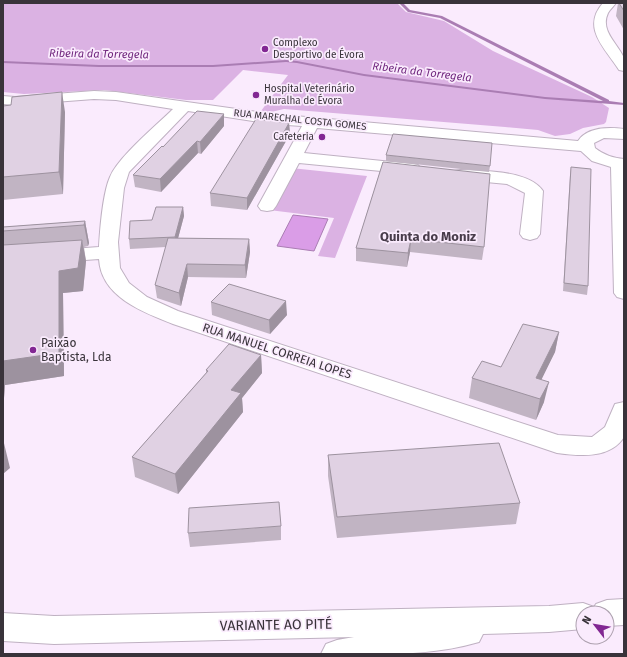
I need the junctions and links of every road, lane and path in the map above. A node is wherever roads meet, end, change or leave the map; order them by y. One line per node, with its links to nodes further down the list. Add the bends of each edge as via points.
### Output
1 (610, 3): 2 (street, via 602,12 600,31)
2 (624, 67)
3 (7, 103): 4 (street, RUA MARECHAL COSTA GOMES, via 94,95)
4 (185, 106): 5 (street, RUA MARECHAL COSTA GOMES); 12 (street, RUA MANUEL CORREIA LOPES, via 121,172 109,232)
5 (312, 123): 7 (street, RUA MARECHAL COSTA GOMES); 8 (street)
6 (624, 133): 7 (street, via 595,135 586,141)
7 (586, 147): 9 (street, via 594,155)
8 (294, 157): 10 (street); 11 (street, via 504,179 527,185 534,191)
9 (622, 164): 14 (street)
10 (267, 206)
11 (530, 234)
12 (109, 252): 13 (street); 15 (street, RUA MANUEL CORREIA LOPES, via 109,266 113,276 135,299 151,308 558,444 580,447 598,445 612,437)
13 (3, 260)
14 (624, 293)
15 (624, 410)
16 (575, 617): 17 (street, VARIANTE AO PITÉ)
17 (549, 619): 18 (street, VARIANTE AO PITÉ, via 62,630); 19 (street, VARIANTE AO PITÉ)
18 (3, 627)
19 (337, 654)

